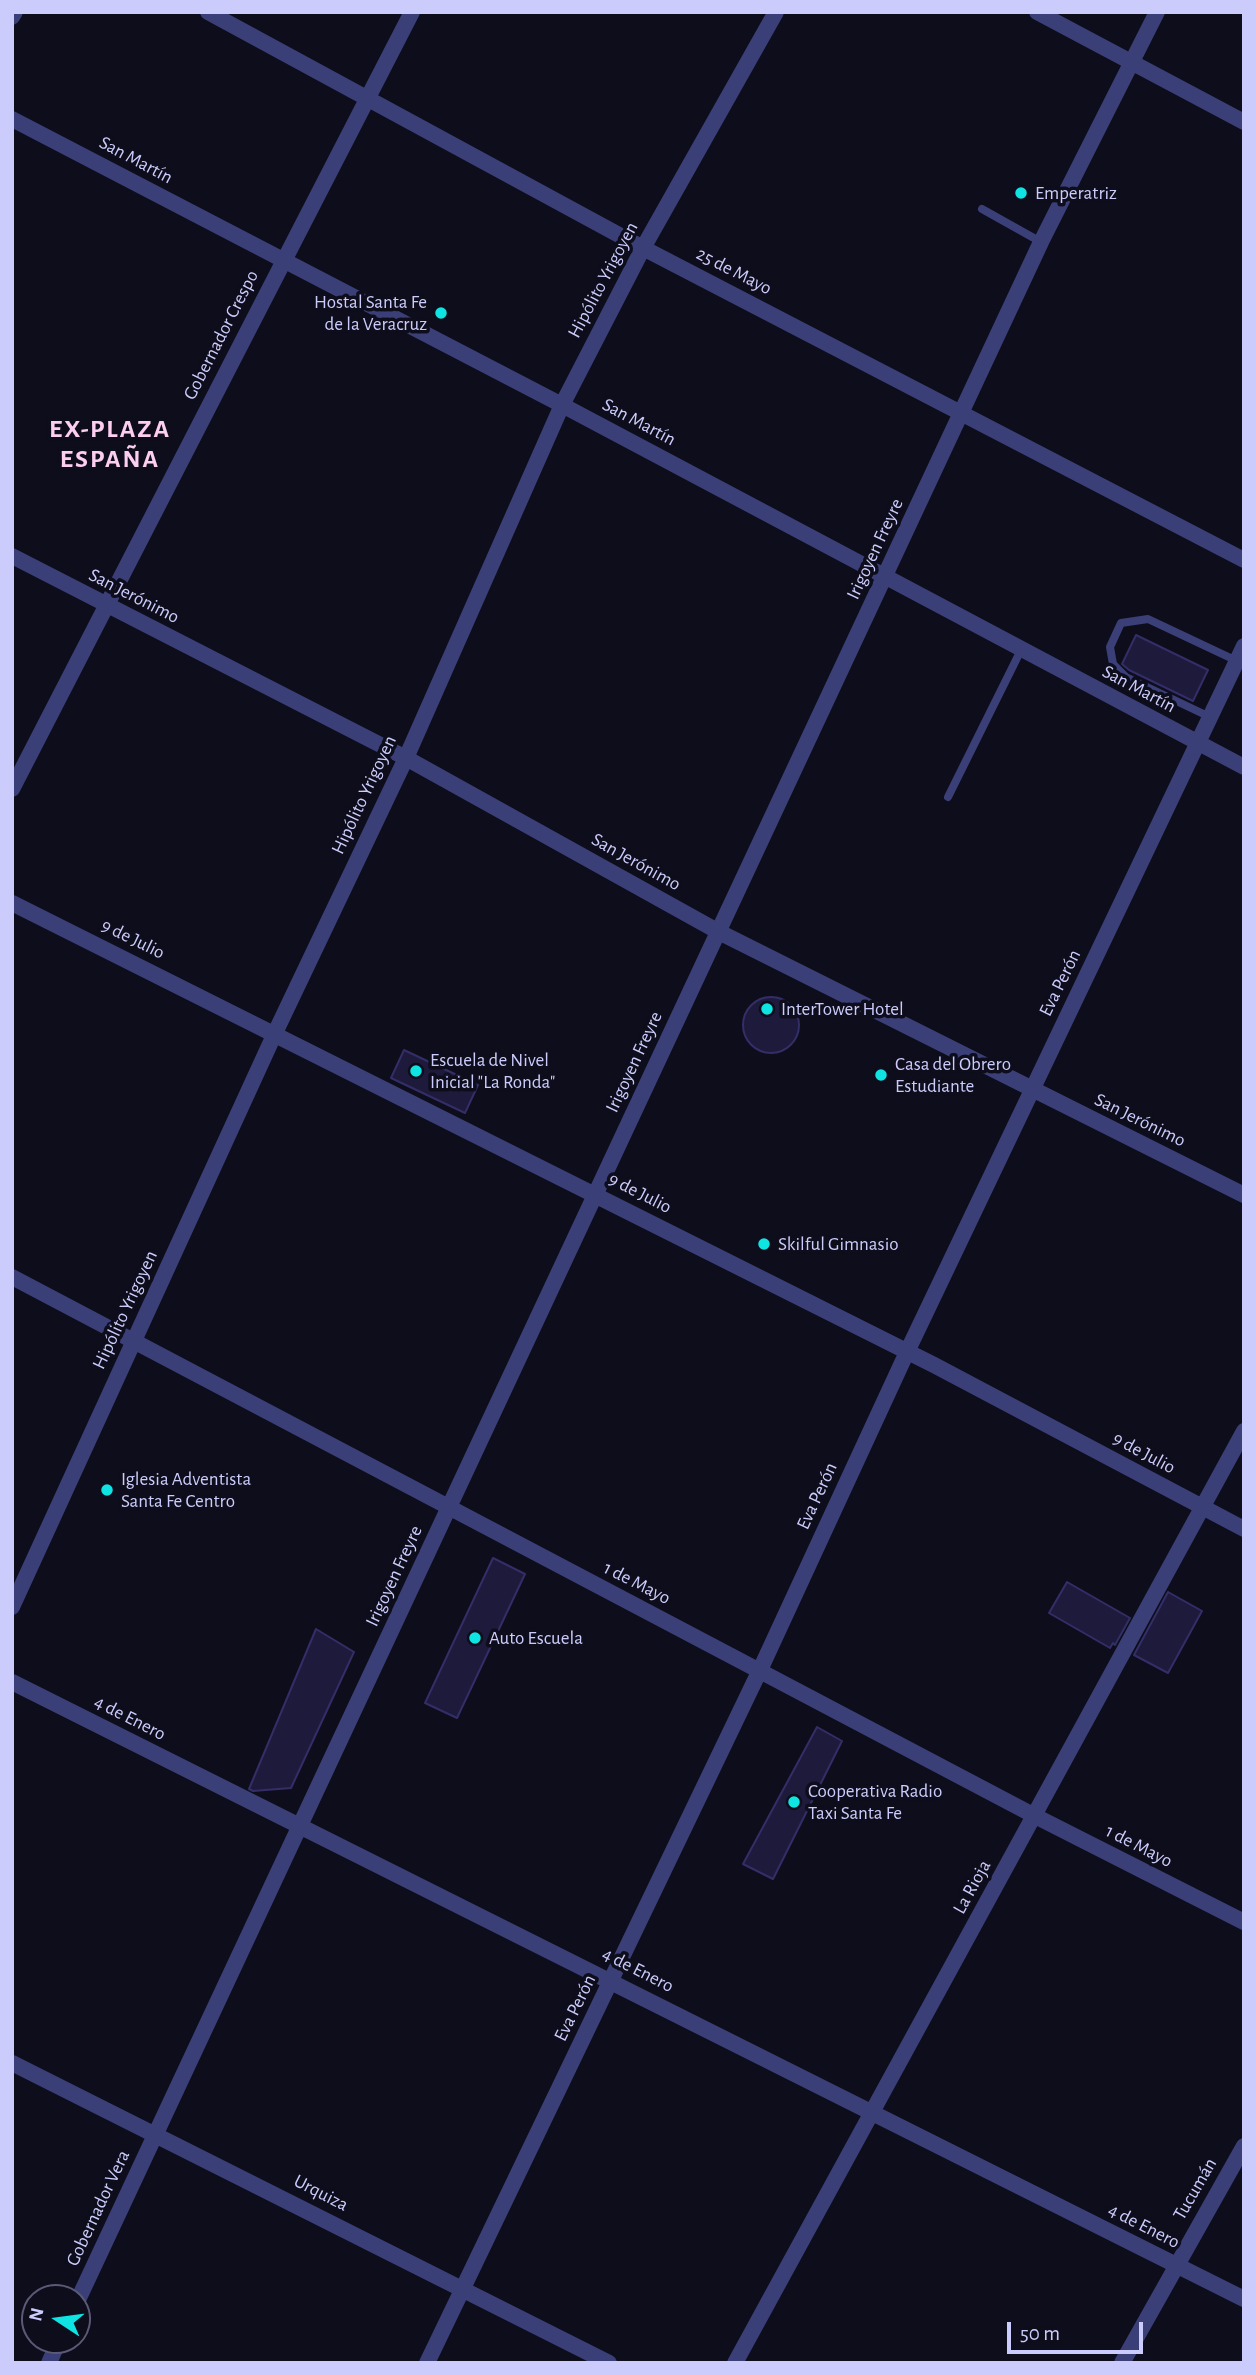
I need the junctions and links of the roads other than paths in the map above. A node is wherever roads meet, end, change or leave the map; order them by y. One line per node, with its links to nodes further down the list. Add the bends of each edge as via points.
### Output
1 (208, 12): 7 (street, 25 de Mayo)
2 (412, 12): 7 (street, Gobernador Crespo)
3 (776, 12): 12 (street, Hipólito Yrigoyen)
4 (1037, 12): 6 (street)
5 (1157, 12): 6 (street, Irigoyen Freyre)
6 (1132, 62): 9 (street); 11 (street, Irigoyen Freyre)
7 (366, 98): 12 (street, 25 de Mayo); 13 (street, Gobernador Crespo)
8 (12, 119): 13 (street, San Martín)
9 (1244, 122)
10 (982, 209): 11 (lane)
11 (1041, 242): 15 (street, Irigoyen Freyre)
12 (643, 248): 14 (street, Hipólito Yrigoyen); 15 (street, 25 de Mayo)
13 (283, 260): 14 (street, San Martín); 19 (street, Gobernador Crespo)
14 (562, 405): 18 (street, San Martín); 24 (street, Hipólito Yrigoyen)
15 (962, 411): 17 (street, 25 de Mayo); 18 (street, Irigoyen Freyre)
16 (12, 556): 19 (street, San Jerónimo)
17 (1244, 560)
18 (886, 578): 20 (street, San Martín); 29 (street, Irigoyen Freyre)
19 (106, 606): 24 (street, San Jerónimo); 26 (street, Gobernador Crespo)
20 (1021, 650): 23 (street, San Martín); 27 (lane)
21 (1240, 653): 22 (street, Eva Perón); 22 (lane, via 1148,619 1121,623 1110,648 1113,664 1126,677)
22 (1212, 718): 23 (street, Eva Perón)
23 (1199, 744): 25 (street, San Martín); 31 (street, Eva Perón)
24 (405, 758): 29 (street, San Jerónimo); 30 (street, Hipólito Yrigoyen)
25 (1244, 767)
26 (12, 789)
27 (948, 796)
28 (12, 903): 30 (street, 9 de Julio)
29 (719, 932): 31 (street, San Jerónimo); 32 (street, Irigoyen Freyre)
30 (275, 1033): 32 (street, 9 de Julio); 35 (street, Hipólito Yrigoyen)
31 (1031, 1089): 33 (street, San Jerónimo); 36 (street, Eva Perón)
32 (595, 1194): 36 (street, 9 de Julio); 38 (street, Irigoyen Freyre)
33 (1244, 1195)
34 (12, 1277): 35 (street, 1 de Mayo)
35 (134, 1340): 38 (street, 1 de Mayo); 41 (street, Hipólito Yrigoyen)
36 (907, 1352): 39 (street, 9 de Julio); 42 (street, Eva Perón)
37 (1244, 1431): 39 (street, La Rioja)
38 (448, 1508): 42 (street, 1 de Mayo); 45 (street, Irigoyen Freyre)
39 (1202, 1508): 40 (street, 9 de Julio); 44 (street, La Rioja)
40 (1244, 1529)
41 (12, 1607)
42 (760, 1670): 44 (street, 1 de Mayo); 47 (street, Eva Perón)
43 (12, 1682): 45 (street, 4 de Enero)
44 (1035, 1816): 46 (street, 1 de Mayo); 49 (street, La Rioja)
45 (300, 1828): 47 (street, 4 de Enero); 50 (street, Irigoyen Freyre)
46 (1244, 1922)
47 (612, 1980): 49 (street, 4 de Enero); 54 (street, Eva Perón)
48 (12, 2063): 50 (street, Urquiza)
49 (872, 2111): 52 (street, 4 de Enero); 58 (street, La Rioja)
50 (156, 2133): 53 (street, Gobernador Vera); 54 (street, Urquiza)
51 (1244, 2146): 52 (street, Tucumán)
52 (1176, 2265): 55 (street, 4 de Enero); 59 (street, Tucumán)
53 (85, 2284)
54 (463, 2289): 56 (street, Eva Perón); 57 (street, Urquiza)
55 (1244, 2299)
56 (427, 2363)
57 (609, 2363)
58 (736, 2363)
59 (1122, 2363)

